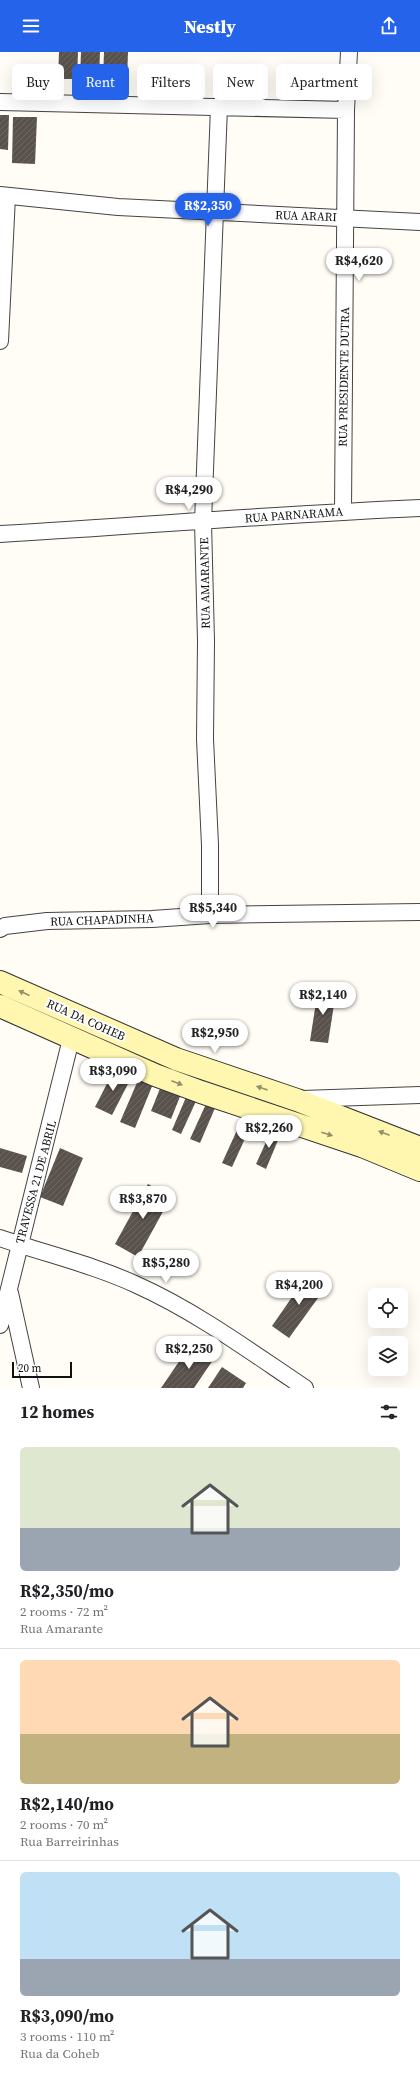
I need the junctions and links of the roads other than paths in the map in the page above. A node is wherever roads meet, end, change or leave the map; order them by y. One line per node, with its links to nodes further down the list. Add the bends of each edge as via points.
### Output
1 (349, 52): 4 (street, RUA PRESIDENTE DUTRA)
2 (0, 102): 3 (street)
3 (219, 107): 4 (street); 6 (street, RUA AMARANTE)
4 (346, 110): 7 (street, RUA PRESIDENTE DUTRA)
5 (3, 195): 6 (street, RUA ARARI, via 118,207); 9 (street)
6 (216, 213): 7 (street, RUA ARARI); 12 (street, RUA AMARANTE)
7 (346, 217): 8 (street, RUA ARARI); 11 (street, RUA PRESIDENTE DUTRA)
8 (420, 222)
9 (0, 341)
10 (420, 508): 11 (street, RUA PARNARAMA)
11 (343, 511): 12 (street, RUA PARNARAMA)
12 (203, 522): 13 (street, RUA PARNARAMA); 15 (street, RUA AMARANTE)
13 (0, 534)
14 (420, 912): 15 (street, RUA CHAPADINHA)
15 (210, 915): 16 (street, RUA CHAPADINHA, via 47,921 5,926)
16 (0, 929)
17 (0, 982): 21 (street, RUA DA COHEB, one-way to 17, via 176,1059)
18 (0, 1006): 19 (street, RUA DA COHEB)
19 (71, 1039): 23 (street, RUA DA COHEB, one-way to 23, via 201,1092 362,1146); 25 (street, TRAVESSA 21 DE ABRIL)
20 (420, 1095): 21 (street)
21 (297, 1100): 22 (street, RUA DA COHEB, one-way to 21)
22 (420, 1148)
23 (420, 1170)
24 (0, 1238): 25 (street)
25 (19, 1245): 26 (street, TRAVESSA 21 DE ABRIL); 29 (street, via 105,1271 139,1285 187,1312)
26 (10, 1291): 27 (street, TRAVESSA 21 DE ABRIL); 28 (street)
27 (0, 1325)
28 (31, 1388)
29 (305, 1388)

